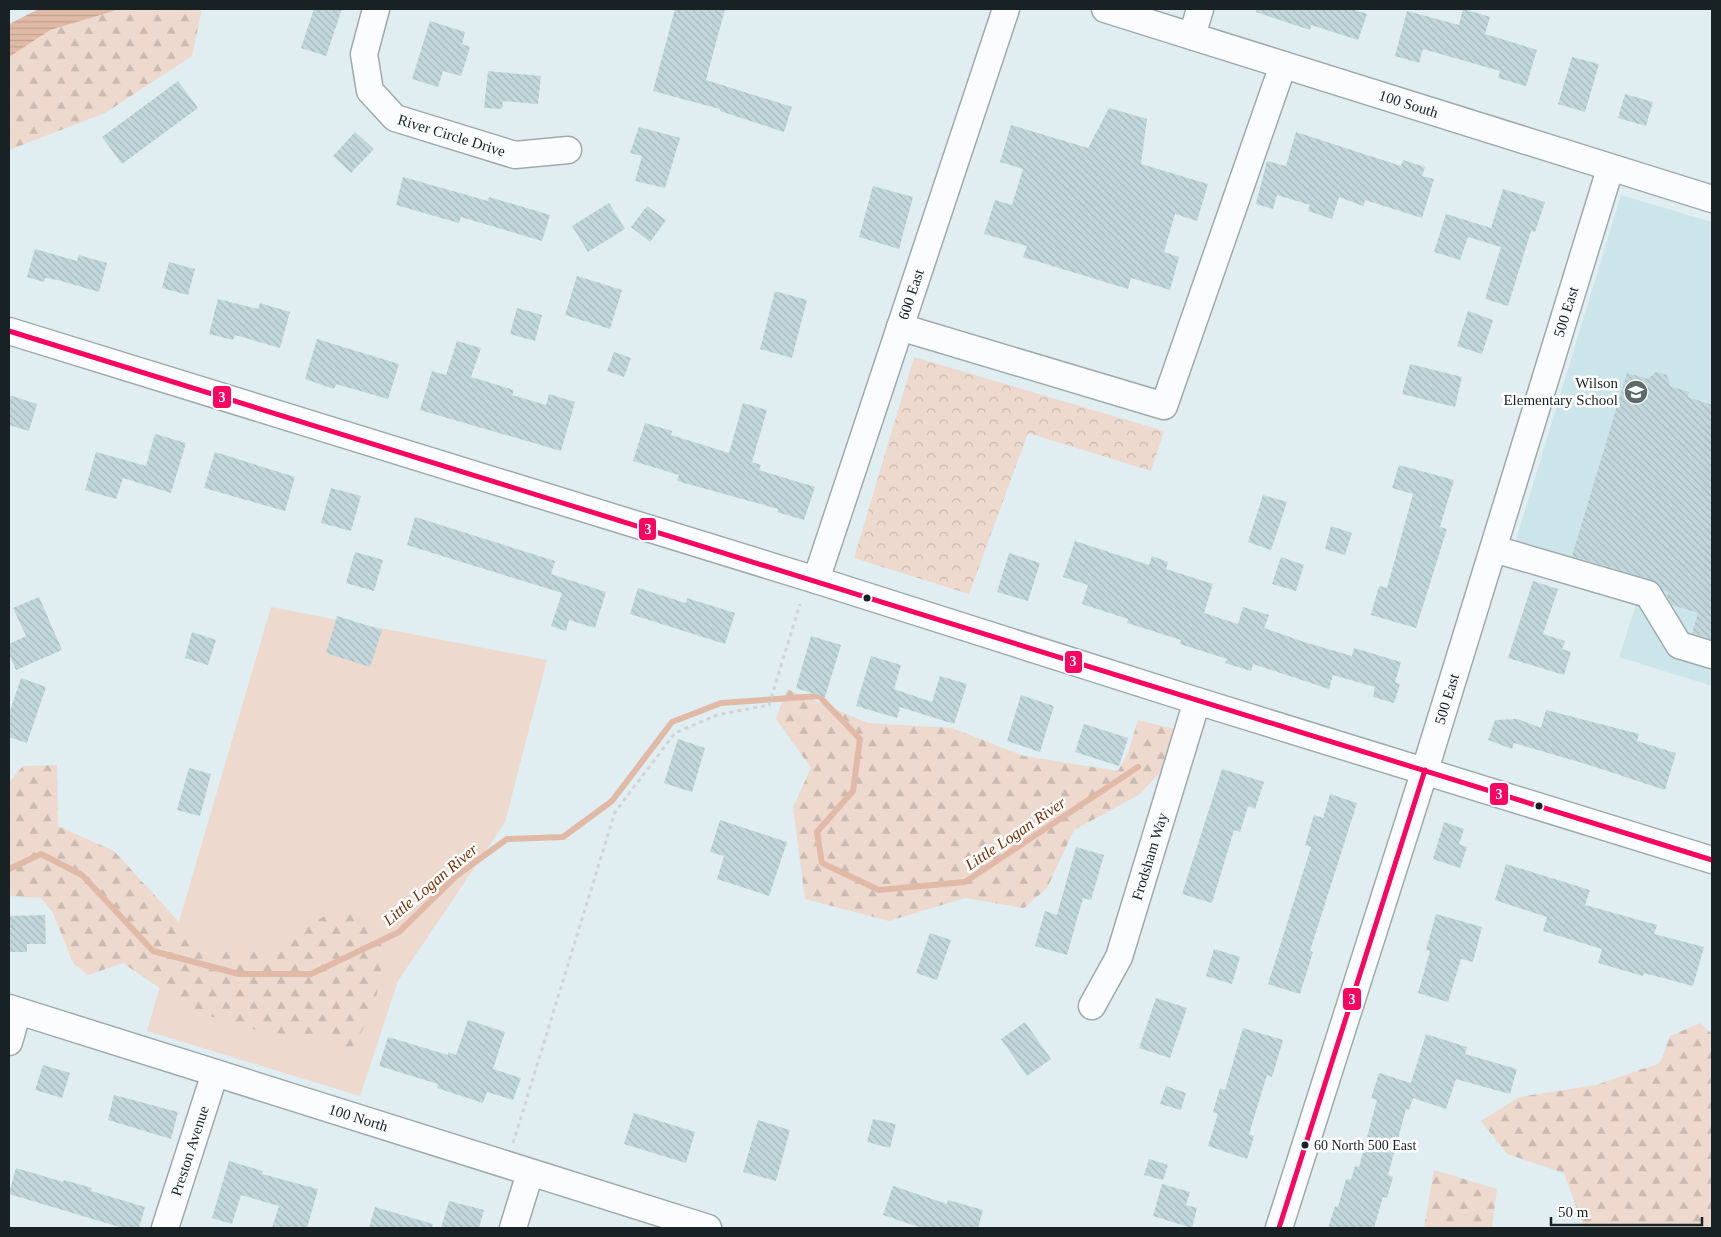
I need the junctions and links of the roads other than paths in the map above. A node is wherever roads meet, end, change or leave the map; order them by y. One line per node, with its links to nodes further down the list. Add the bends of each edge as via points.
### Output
1 (376, 9): 7 (street, River Circle Drive, via 364,54 370,91 395,118 515,155)
2 (1006, 9): 10 (street, 600 East)
3 (1105, 9): 5 (street, 100 South)
4 (1200, 9): 5 (street)
5 (1192, 36): 6 (street, 100 South)
6 (1283, 65): 8 (street, 100 South); 10 (street, via 1164,406)
7 (568, 150)
8 (1610, 169): 9 (street, 100 South); 12 (street, 500 East)
9 (1712, 200)
10 (900, 327): 13 (street, 600 East)
11 (9, 331): 13 (street)
12 (1494, 549): 14 (street, via 1648,594 1679,644); 16 (street, 500 East)
13 (816, 580): 15 (street)
14 (1712, 655)
15 (1197, 701): 16 (street); 18 (street, Frodsham Way, via 1119,957)
16 (1425, 770): 17 (street); 26 (street, 500 East)
17 (1712, 860)
18 (1092, 1006)
19 (14, 1009): 20 (street); 21 (street, 100 North)
20 (9, 1042)
21 (215, 1073): 22 (street, 100 North); 23 (street, Preston Avenue)
22 (530, 1174): 24 (street); 25 (street, 100 North)
23 (165, 1228)
24 (513, 1228)
25 (708, 1228)
26 (1279, 1228)

